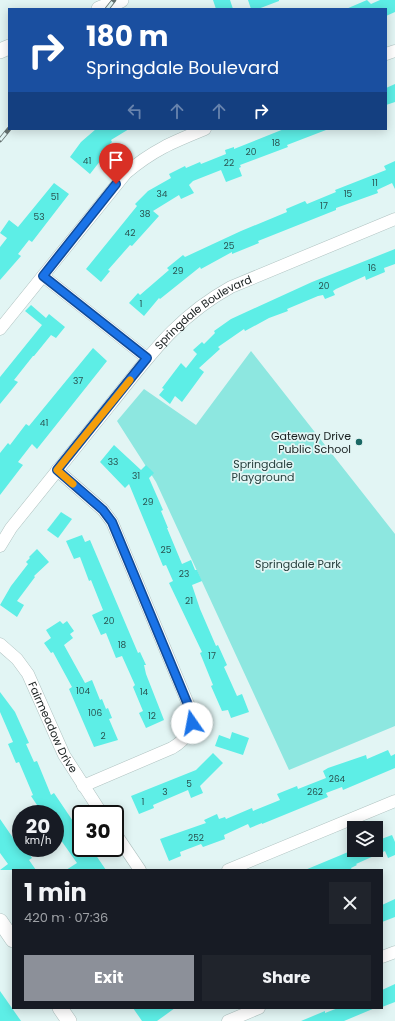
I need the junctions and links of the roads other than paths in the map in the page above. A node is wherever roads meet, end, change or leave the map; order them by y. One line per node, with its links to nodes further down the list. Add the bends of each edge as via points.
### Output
1 (121, 0): 2 (street)
2 (101, 8)
3 (203, 130): 5 (street, via 164,146 145,157 126,173)
4 (395, 219): 7 (street, Springdale Boulevard, via 210,298 174,328)
5 (43, 276): 6 (street); 7 (street)
6 (0, 329)
7 (147, 358): 8 (street, Springdale Boulevard)
8 (57, 470): 9 (street, Springdale Boulevard); 11 (street, via 103,510 112,522 191,712 192,723 182,742 172,748)
9 (0, 546)
10 (0, 644): 11 (street, Fairmeadow Drive, via 17,659 28,674 64,755)
11 (83, 786): 13 (street, Fairmeadow Drive)
12 (395, 801): 16 (street)
13 (96, 805)
14 (124, 846): 15 (street)
15 (139, 869)
16 (230, 869)
17 (0, 920): 18 (street)
18 (12, 938)
19 (395, 952): 20 (street)
20 (383, 957)
21 (61, 1009): 23 (street)
22 (257, 1009): 24 (street)
23 (69, 1021)
24 (228, 1021)

